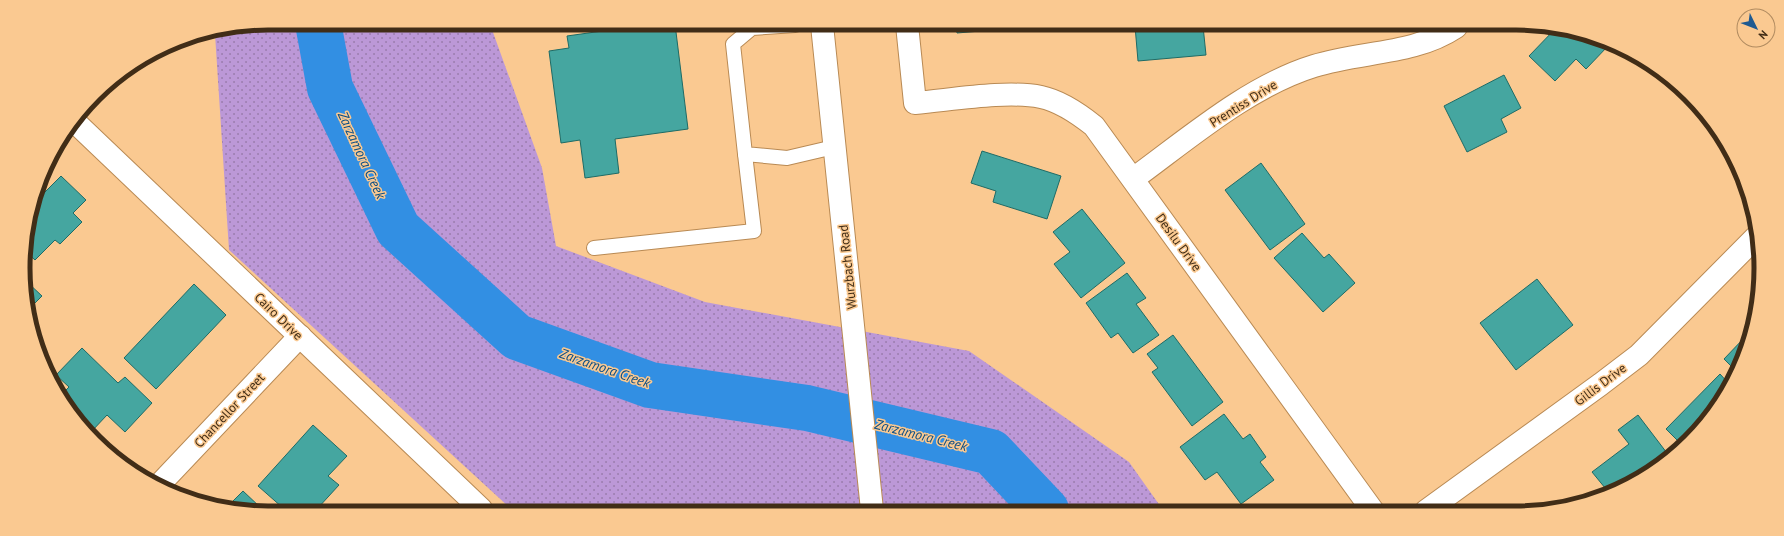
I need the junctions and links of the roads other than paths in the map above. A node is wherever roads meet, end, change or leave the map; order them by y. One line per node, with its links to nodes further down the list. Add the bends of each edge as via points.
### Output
1 (750, 30): 7 (lane, via 733,44)
2 (822, 30): 6 (street, Wurzbach Road)
3 (907, 30): 8 (street, Desilu Drive, via 914,103 1017,94 1042,97 1075,111 1094,126)
4 (1452, 30): 8 (street, Prentiss Drive, via 1407,48 1343,59 1287,76 1236,104)
5 (78, 125): 11 (street, Cairo Drive)
6 (834, 147): 7 (lane, via 787,158); 14 (street, Wurzbach Road)
7 (745, 154): 10 (lane, via 754,231)
8 (1133, 179): 15 (street, Desilu Drive)
9 (1752, 241): 16 (street, Gillis Drive, via 1639,355)
10 (594, 248)
11 (300, 336): 12 (street, Chancellor Street); 13 (street, Cairo Drive)
12 (163, 481)
13 (478, 506)
14 (872, 506)
15 (1369, 506)
16 (1433, 506)

